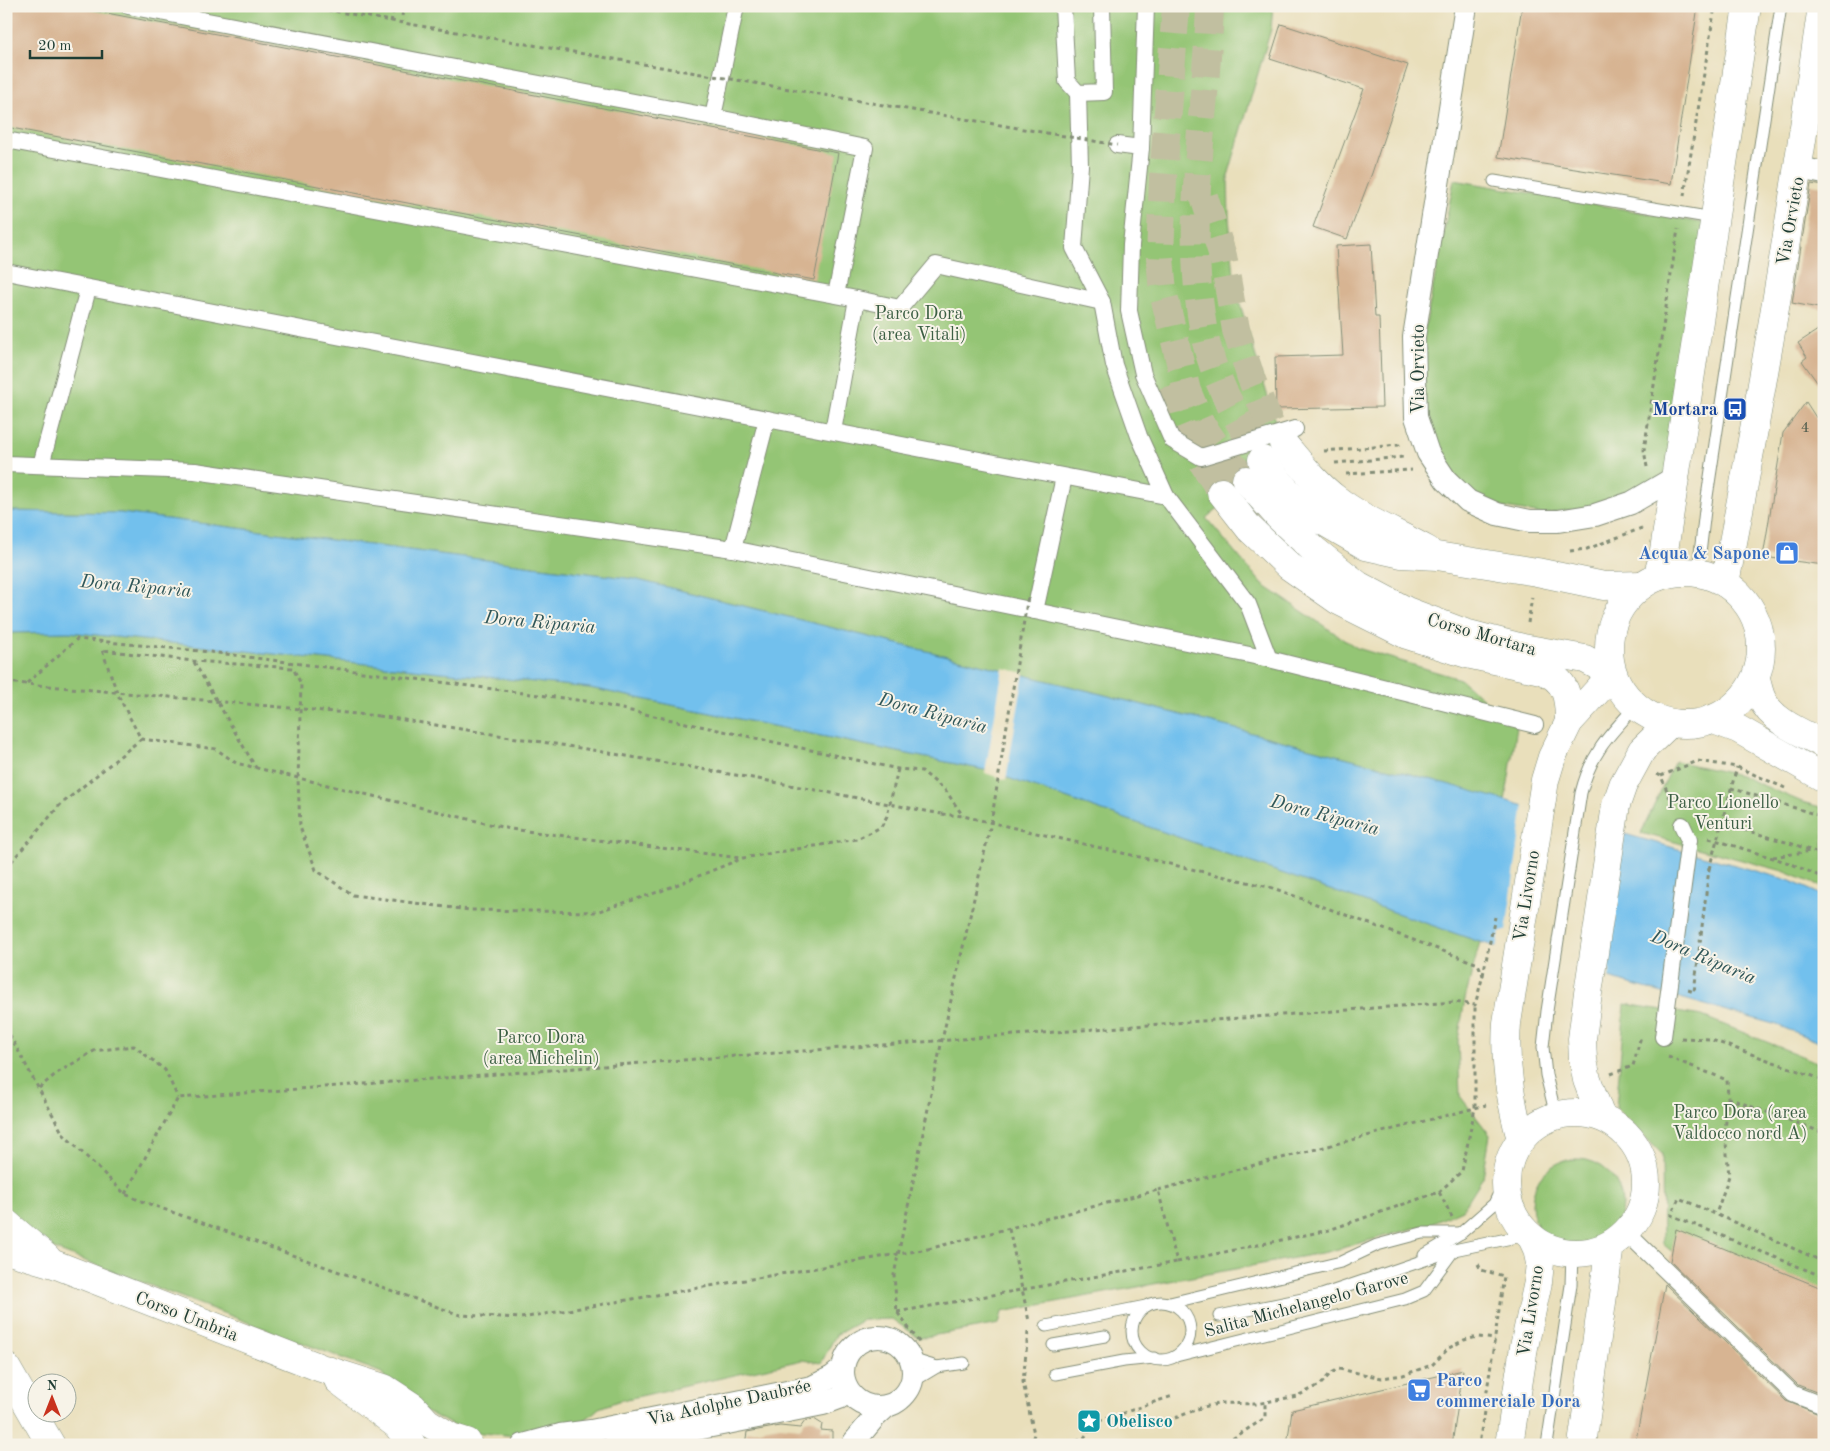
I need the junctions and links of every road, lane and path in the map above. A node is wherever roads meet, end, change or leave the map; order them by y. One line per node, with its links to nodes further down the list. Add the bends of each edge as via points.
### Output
1 (128, 6): 17 (street)
2 (304, 6): 15 (path, bridge)
3 (394, 6): 15 (path)
4 (404, 6): 14 (path)
5 (736, 6): 17 (street)
6 (1063, 6): 16 (street, via 1067,81)
7 (1102, 6): 16 (street, via 1104,92)
8 (1146, 6): 20 (street)
9 (1466, 6): 36 (street, Via Orvieto, via 1414,337 1416,417 1428,453 1446,480 1468,502 1497,514 1530,521 1558,522 1595,515 1631,503)
10 (1716, 6): 23 (path)
11 (1747, 6): 24 (main road)
12 (1781, 6): 41 (lane)
13 (1822, 6): 21 (main road, Via Orvieto)
14 (402, 16)
15 (391, 22): 19 (path, bridge)
16 (1078, 94): 29 (street, via 1080,166 1074,248)
17 (713, 118): 27 (street, via 865,148)
18 (6, 140): 27 (street)
19 (1117, 145): 20 (street)
20 (1141, 148): 32 (street, via 1131,245 1129,311 1143,374 1172,440 1201,457)
21 (1811, 170): 43 (main road, Via Orvieto)
22 (1494, 181): 23 (lane)
23 (1681, 213): 24 (lane); 36 (path, via 1644,450)
24 (1713, 218): 36 (main road)
25 (6, 272): 26 (street)
26 (88, 289): 30 (street); 34 (street)
27 (836, 295): 28 (street)
28 (857, 299): 29 (street, via 900,308 936,265); 31 (street)
29 (1102, 302): 38 (street, via 1114,365 1139,436)
30 (767, 419): 31 (street); 39 (street)
31 (833, 431): 35 (street)
32 (1289, 436): 40 (main road, Corso Mortara, via 1312,478 1337,500)
33 (6, 464): 34 (street)
34 (41, 465): 39 (street, via 195,471)
35 (1064, 477): 38 (street); 44 (street)
36 (1662, 484): 42 (main road, via 1663,557)
37 (1221, 492): 53 (main road, via 1248,528 1289,566 1339,601 1406,635 1467,654 1552,674 1565,691)
38 (1166, 496): 45 (street, via 1248,604)
39 (733, 549): 44 (street)
40 (1437, 556): 42 (main road, Corso Mortara, via 1604,586); 47 (main road, Corso Mortara, via 1402,554 1366,546 1321,520 1254,470 1278,516 1358,585 1406,611 1465,633 1585,659)
41 (1698, 571): 42 (main road, via 1675,572); 43 (main road)
42 (1650, 581): 47 (main road, via 1630,596 1610,633)
43 (1725, 583): 48 (main road, via 1747,606 1753,621 1759,656)
44 (1032, 604): 45 (street); 66 (path, bridge)
45 (1269, 659): 55 (street)
46 (193, 661): 56 (path, via 102,650 118,695); 58 (path); 61 (path, via 293,668 301,684)
47 (1613, 674): 51 (main road); 53 (main road, Via Livorno)
48 (1756, 680): 52 (main road, via 1738,703); 57 (main road, via 1762,700 1775,715 1785,724)
49 (6, 682): 50 (path)
50 (27, 683): 59 (path, via 77,639 210,652 585,701); 64 (path, bridge, via 379,716)
51 (1636, 706): 54 (main road, via 1648,716); 90 (lane, via 1602,744 1581,793 1543,1047)
52 (1710, 719): 54 (main road); 62 (main road, via 1738,729)
53 (1569, 722): 93 (main road, Via Livorno, via 1545,780 1512,982 1505,1050 1510,1092)
54 (1668, 724): 91 (main road, via 1642,750 1616,805 1583,1028 1587,1080)
55 (1535, 725)
56 (141, 739): 58 (path, via 216,748 236,763); 74 (path, via 59,806)
57 (1824, 744)
58 (256, 768): 61 (path)
59 (898, 768): 64 (path, via 922,771 946,791); 73 (path, via 887,816 881,827 856,839)
60 (1661, 776): 63 (path, via 1698,761 1737,766)
61 (298, 778): 73 (path, via 510,829); 73 (path, via 300,827 316,870 353,895 469,910 596,912 661,891)
62 (1824, 778)
63 (1731, 788): 65 (path); 67 (path)
64 (963, 816): 66 (path)
65 (1824, 818)
66 (991, 823): 78 (path, via 1273,888 1478,964); 82 (path)
67 (1721, 823): 69 (path); 70 (path)
68 (1682, 825): 69 (path); 81 (street, via 1689,840)
69 (1716, 841): 72 (path); 75 (path)
70 (1812, 851): 71 (path); 72 (path)
71 (1824, 855)
72 (1770, 857): 76 (path)
73 (742, 858)
74 (6, 868)
75 (1709, 870)
76 (1824, 878)
77 (1488, 954): 78 (path)
78 (1483, 975): 79 (path)
79 (1475, 1005): 82 (path, via 1454,1002); 89 (path)
80 (6, 1028): 86 (path)
81 (1663, 1037): 84 (path, via 1640,1045 1632,1066); 85 (path, via 1709,1039)
82 (942, 1040): 87 (path); 116 (path, via 894,1276)
83 (1663, 1055): 88 (path, via 1727,1080)
84 (1606, 1076)
85 (1824, 1080)
86 (39, 1088): 87 (path, via 94,1051 134,1046 165,1070); 97 (path, via 63,1134)
87 (178, 1098): 97 (path)
88 (1728, 1098): 92 (path); 98 (path, via 1725,1132 1729,1176)
89 (1475, 1108): 95 (path); 96 (path, via 1462,1170)
90 (1556, 1116): 91 (main road, via 1587,1113); 93 (main road, via 1533,1127)
91 (1601, 1117): 103 (main road, via 1624,1132 1644,1163 1644,1200 1638,1217)
92 (1824, 1133)
93 (1521, 1139): 94 (main road, via 1512,1155)
94 (1506, 1178): 101 (lane, Salita Michelangelo Garove, via 1494,1204); 102 (main road, via 1506,1192 1516,1222)
95 (1158, 1190): 100 (path); 108 (path)
96 (1438, 1192): 101 (path); 108 (path, via 1329,1230)
97 (125, 1194): 100 (path, bridge, via 460,1315 521,1318 928,1249)
98 (1716, 1214): 109 (path); 112 (path, via 1678,1198 1671,1215)
99 (6, 1223): 110 (main road, Corso Umbria)
100 (1009, 1229): 113 (path)
101 (1461, 1233): 111 (lane, Salita Michelangelo Garove); 114 (lane, Salita Michelangelo Garove, via 1422,1233 1377,1245 1341,1262)
102 (1530, 1236): 104 (lane, Salita Michelangelo Garove); 107 (main road, via 1555,1251); 148 (main road, Via Livorno, via 1540,1263)
103 (1618, 1239): 107 (main road, via 1600,1250); 136 (street, via 1793,1394); 150 (main road)
104 (1470, 1246): 106 (lane, Salita Michelangelo Garove); 120 (path, via 1480,1270 1504,1276)
105 (6, 1250): 110 (main road, Corso Umbria)
106 (1454, 1250): 111 (lane, Salita Michelangelo Garove); 122 (lane, Salita Michelangelo Garove, via 1424,1291 1405,1299)
107 (1572, 1253): 149 (lane, Via Livorno, via 1571,1286)
108 (1177, 1262): 113 (path)
109 (1824, 1262)
110 (54, 1264): 128 (main road, Corso Umbria)
111 (1411, 1264): 117 (lane, Salita Michelangelo Garove, via 1322,1295)
112 (1824, 1277)
113 (1023, 1290): 116 (path); 144 (path, via 1029,1322 1023,1382 1034,1434)
114 (1170, 1303): 115 (lane, Salita Michelangelo Garove); 122 (lane, Salita Michelangelo Garove, via 1185,1314 1189,1323 1188,1342)
115 (1146, 1306): 118 (lane, Salita Michelangelo Garove); 123 (lane, via 1134,1320 1132,1330 1138,1348)
116 (897, 1312): 126 (path, via 922,1347 934,1350)
117 (1219, 1316)
118 (1046, 1326)
119 (1105, 1336): 121 (lane)
120 (1495, 1339): 134 (path, via 1478,1337 1464,1340 1449,1348 1432,1365 1403,1375 1382,1378 1339,1369 1320,1385 1297,1396); 147 (path)
121 (1053, 1345)
122 (1176, 1356): 123 (lane, Salita Michelangelo Garove, via 1162,1360)
123 (1154, 1358): 130 (lane, Salita Michelangelo Garove)
124 (911, 1359): 126 (lane); 129 (street, via 896,1341 873,1337 852,1348); 131 (street, via 914,1370)
125 (964, 1363): 126 (lane)
126 (937, 1367): 131 (lane)
127 (6, 1368): 140 (main road)
128 (321, 1368): 139 (main road, Corso Umbria, via 384,1388 413,1407 427,1422); 141 (main road, Corso Umbria, via 397,1425)
129 (842, 1369): 132 (street, via 843,1381); 142 (street, Via Adolphe Daubrée, via 812,1387 560,1435)
130 (1054, 1374)
131 (912, 1382): 135 (street, via 898,1402)
132 (851, 1396): 135 (street, via 864,1405); 138 (street); 143 (street, Via Adolphe Daubrée)
133 (1173, 1396): 145 (path, via 1094,1422 1084,1438)
134 (1265, 1402): 137 (path, via 1223,1403); 146 (path, via 1265,1418)
135 (888, 1406): 138 (street)
136 (1824, 1406)
137 (1175, 1418)
138 (854, 1443)
139 (467, 1444)
140 (52, 1445)
141 (412, 1445)
142 (523, 1445)
143 (615, 1445)
144 (1031, 1445)
145 (1069, 1445)
146 (1228, 1445)
147 (1479, 1445)
148 (1509, 1445)
149 (1546, 1445)
150 (1582, 1445)

